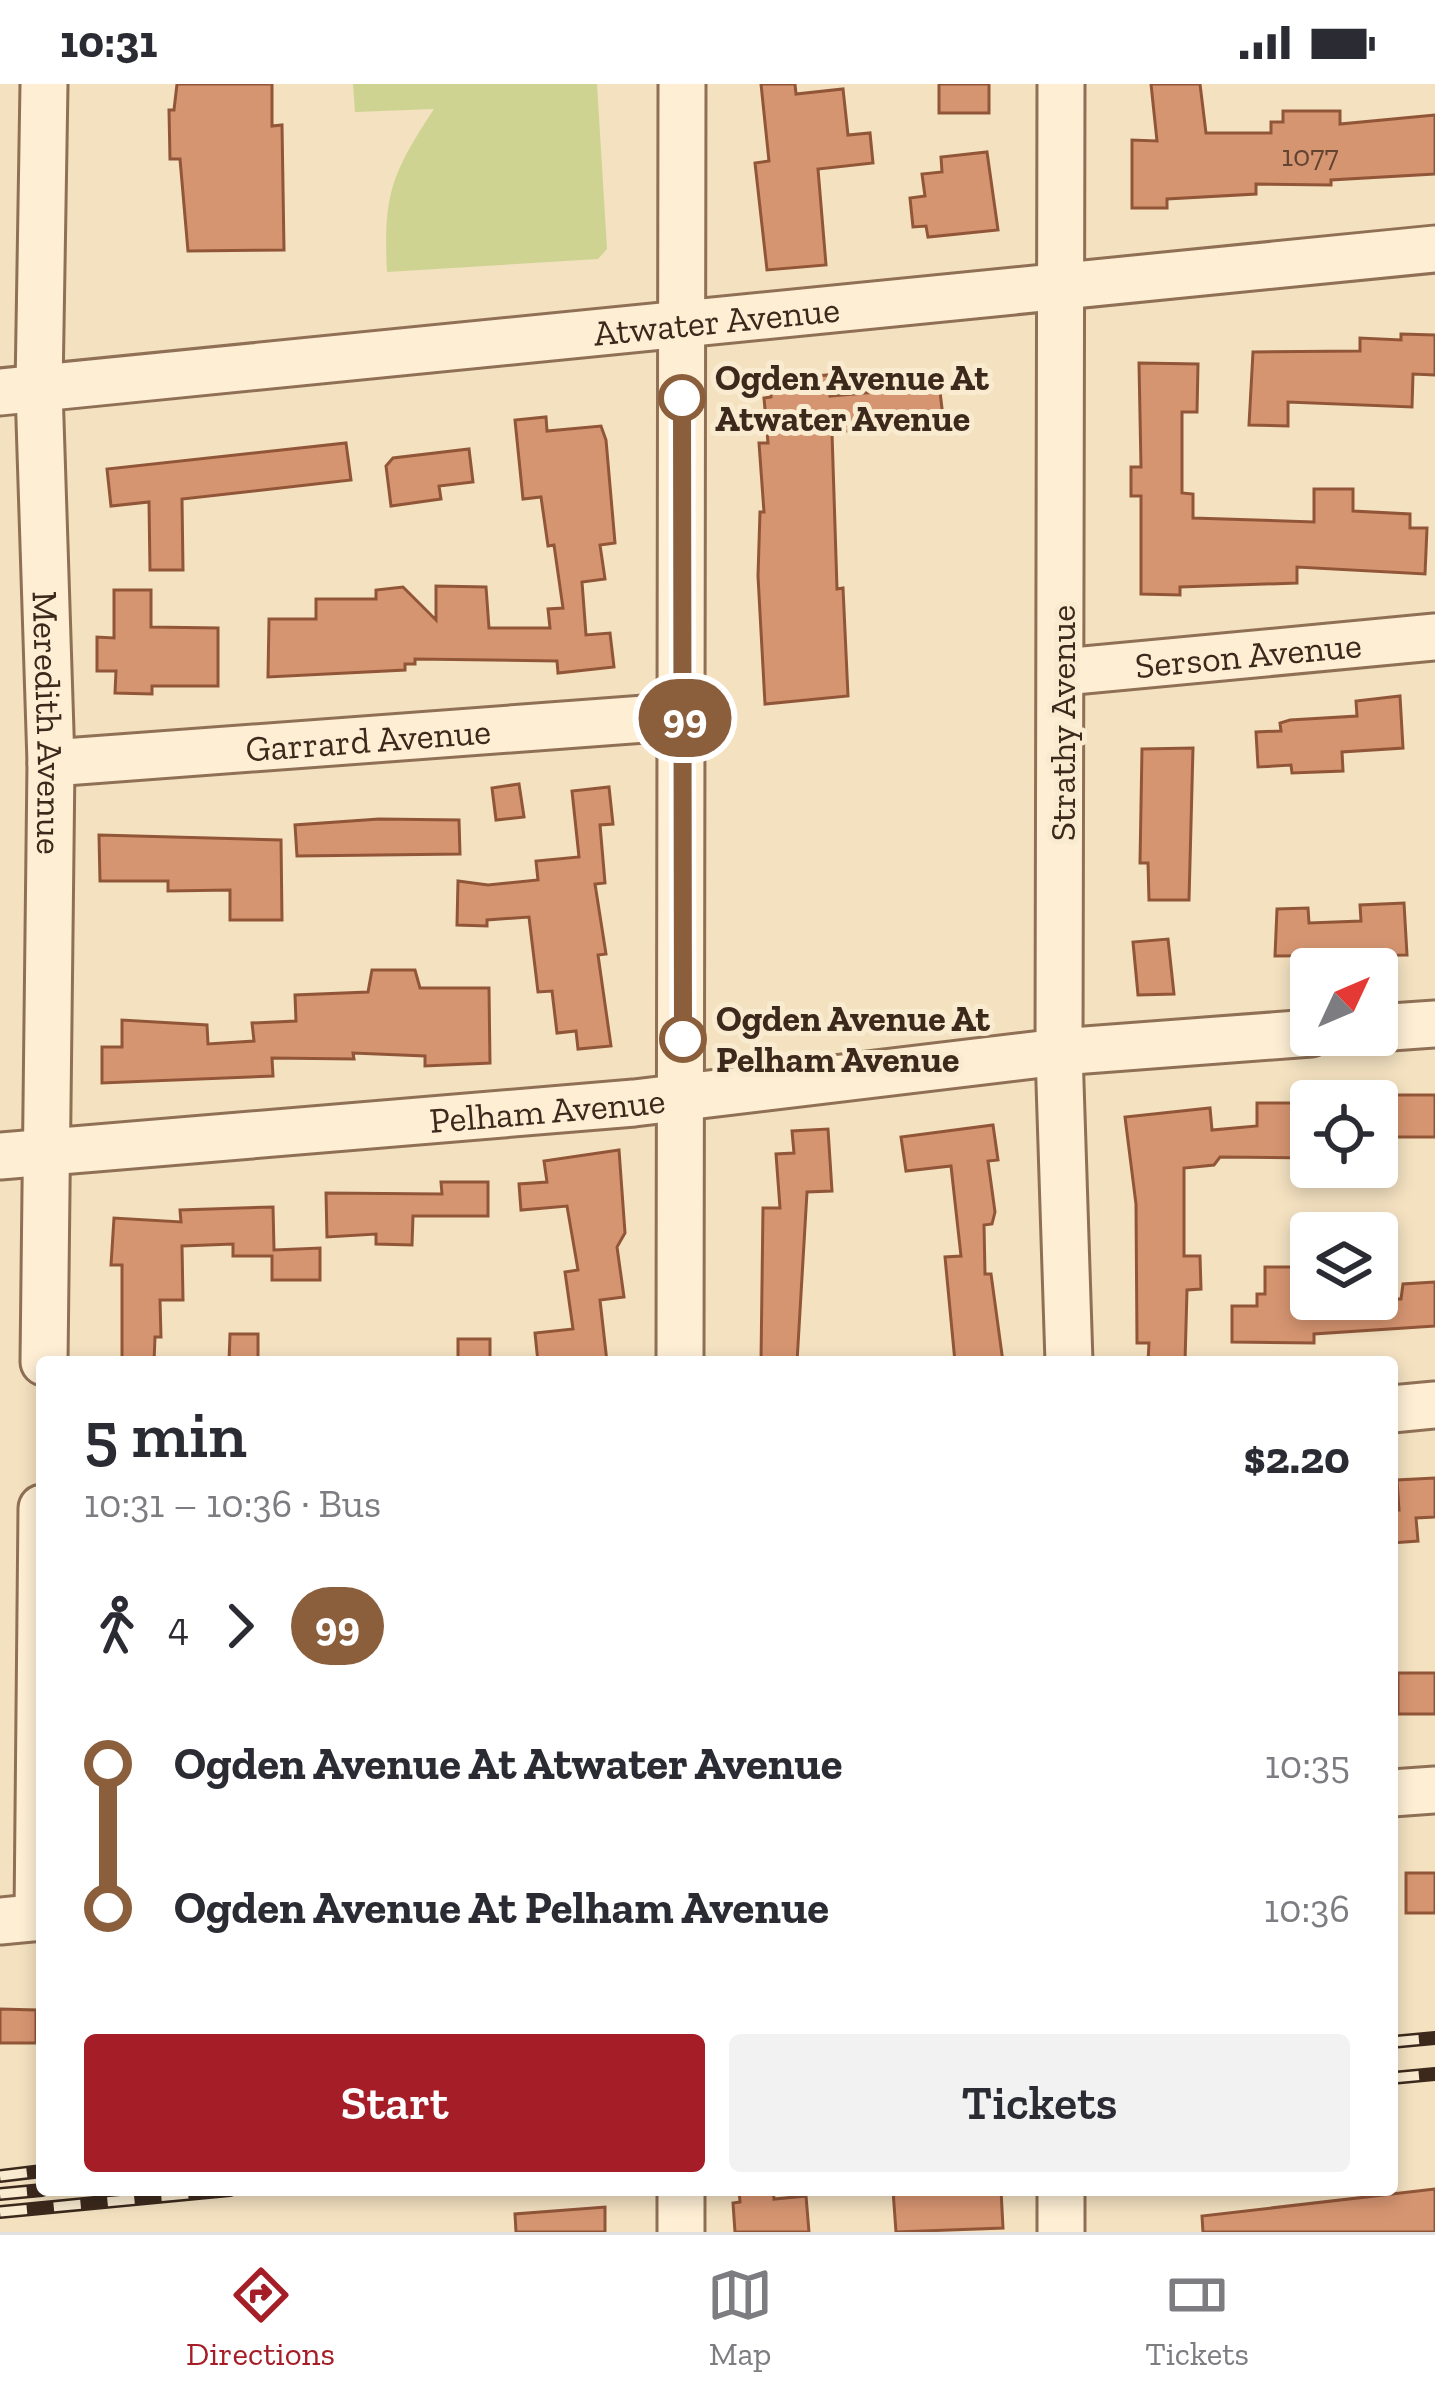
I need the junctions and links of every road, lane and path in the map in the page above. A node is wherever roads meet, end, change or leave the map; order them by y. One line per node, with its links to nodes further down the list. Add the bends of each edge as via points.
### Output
1 (44, 84): 7 (street, Meredith Avenue)
2 (682, 84): 6 (street)
3 (1061, 84): 5 (street, Strathy Avenue)
4 (1435, 249): 5 (street, Atwater Avenue)
5 (1057, 285): 6 (street, Atwater Avenue); 9 (street, Strathy Avenue)
6 (681, 321): 7 (street, Atwater Avenue); 10 (street)
7 (20, 391): 11 (street, Meredith Avenue)
8 (1435, 638): 9 (street, Serson Avenue)
9 (1064, 671): 15 (street, Strathy Avenue)
10 (685, 716): 11 (street, Garrard Avenue); 16 (street)
11 (51, 763): 17 (street, Meredith Avenue)
12 (1435, 1024): 13 (street)
13 (1398, 1027)
14 (1290, 1035): 15 (street, Pelham Avenue)
15 (1059, 1052): 16 (street, Pelham Avenue); 21 (street, Strathy Avenue)
16 (683, 1097): 17 (street, Pelham Avenue); 20 (street)
17 (48, 1152): 18 (street, Pelham Avenue); 19 (street, Meredith Avenue)
18 (0, 1156)
19 (44, 1356)
20 (680, 1356)
21 (1069, 1356)
22 (1435, 1405): 23 (street)
23 (1398, 1408)
24 (36, 1690): 27 (street)
25 (1435, 1790): 26 (street)
26 (1398, 1793)
27 (27, 1918)
28 (681, 2196): 30 (street)
29 (1061, 2196): 31 (street)
30 (681, 2232)
31 (1061, 2232)

